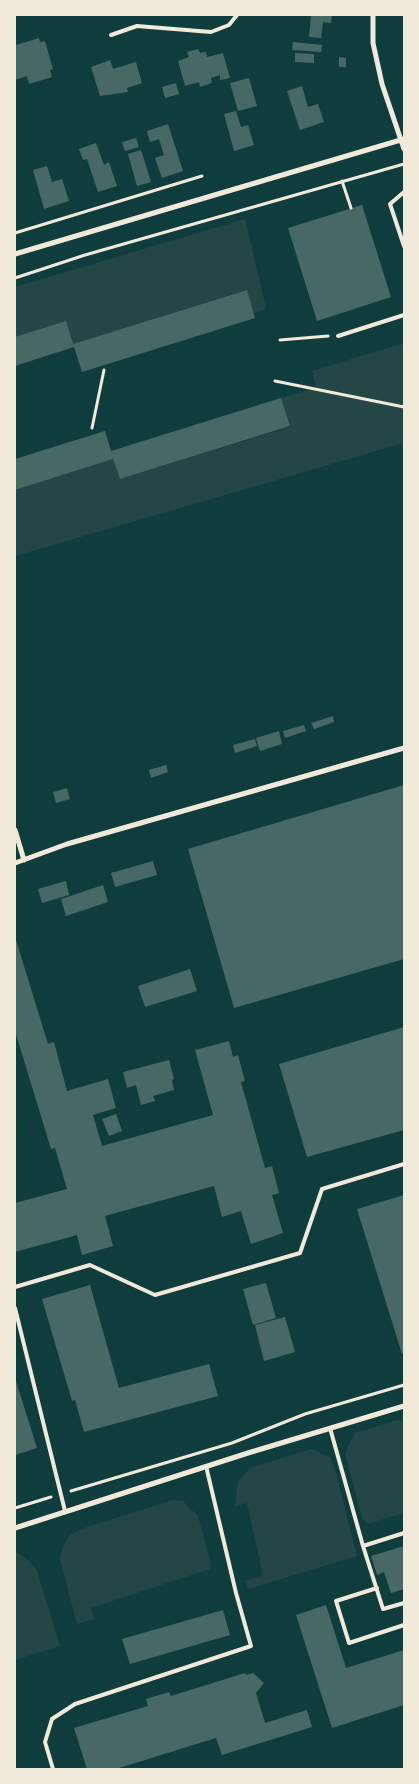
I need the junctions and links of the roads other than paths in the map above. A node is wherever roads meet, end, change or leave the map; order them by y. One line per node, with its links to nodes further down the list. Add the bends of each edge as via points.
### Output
1 (237, 15): 3 (lane, via 230,25 211,32 138,26)
2 (373, 15): 4 (street, via 377,64)
3 (111, 35)
4 (402, 139): 5 (street); 8 (street)
5 (404, 149)
6 (404, 192): 7 (lane, via 390,204)
7 (404, 246)
8 (15, 254)
9 (404, 315): 10 (lane)
10 (338, 336)
11 (404, 748): 13 (street, via 76,842)
12 (15, 830): 13 (street)
13 (24, 860): 14 (street)
14 (15, 863)
15 (404, 1164): 16 (lane, via 322,1189 300,1253 154,1295 90,1265)
16 (15, 1287)
17 (15, 1308): 21 (lane)
18 (404, 1406): 19 (street)
19 (330, 1428): 20 (street); 24 (lane)
20 (206, 1466): 21 (street); 28 (lane, via 251,1646 75,1704 52,1719 45,1742)
21 (64, 1511): 22 (street)
22 (15, 1528)
23 (404, 1533): 24 (lane)
24 (363, 1546): 25 (lane)
25 (377, 1588): 26 (lane, via 384,1609); 27 (lane, via 336,1601 349,1643)
26 (404, 1603)
27 (404, 1626)
28 (53, 1769)

